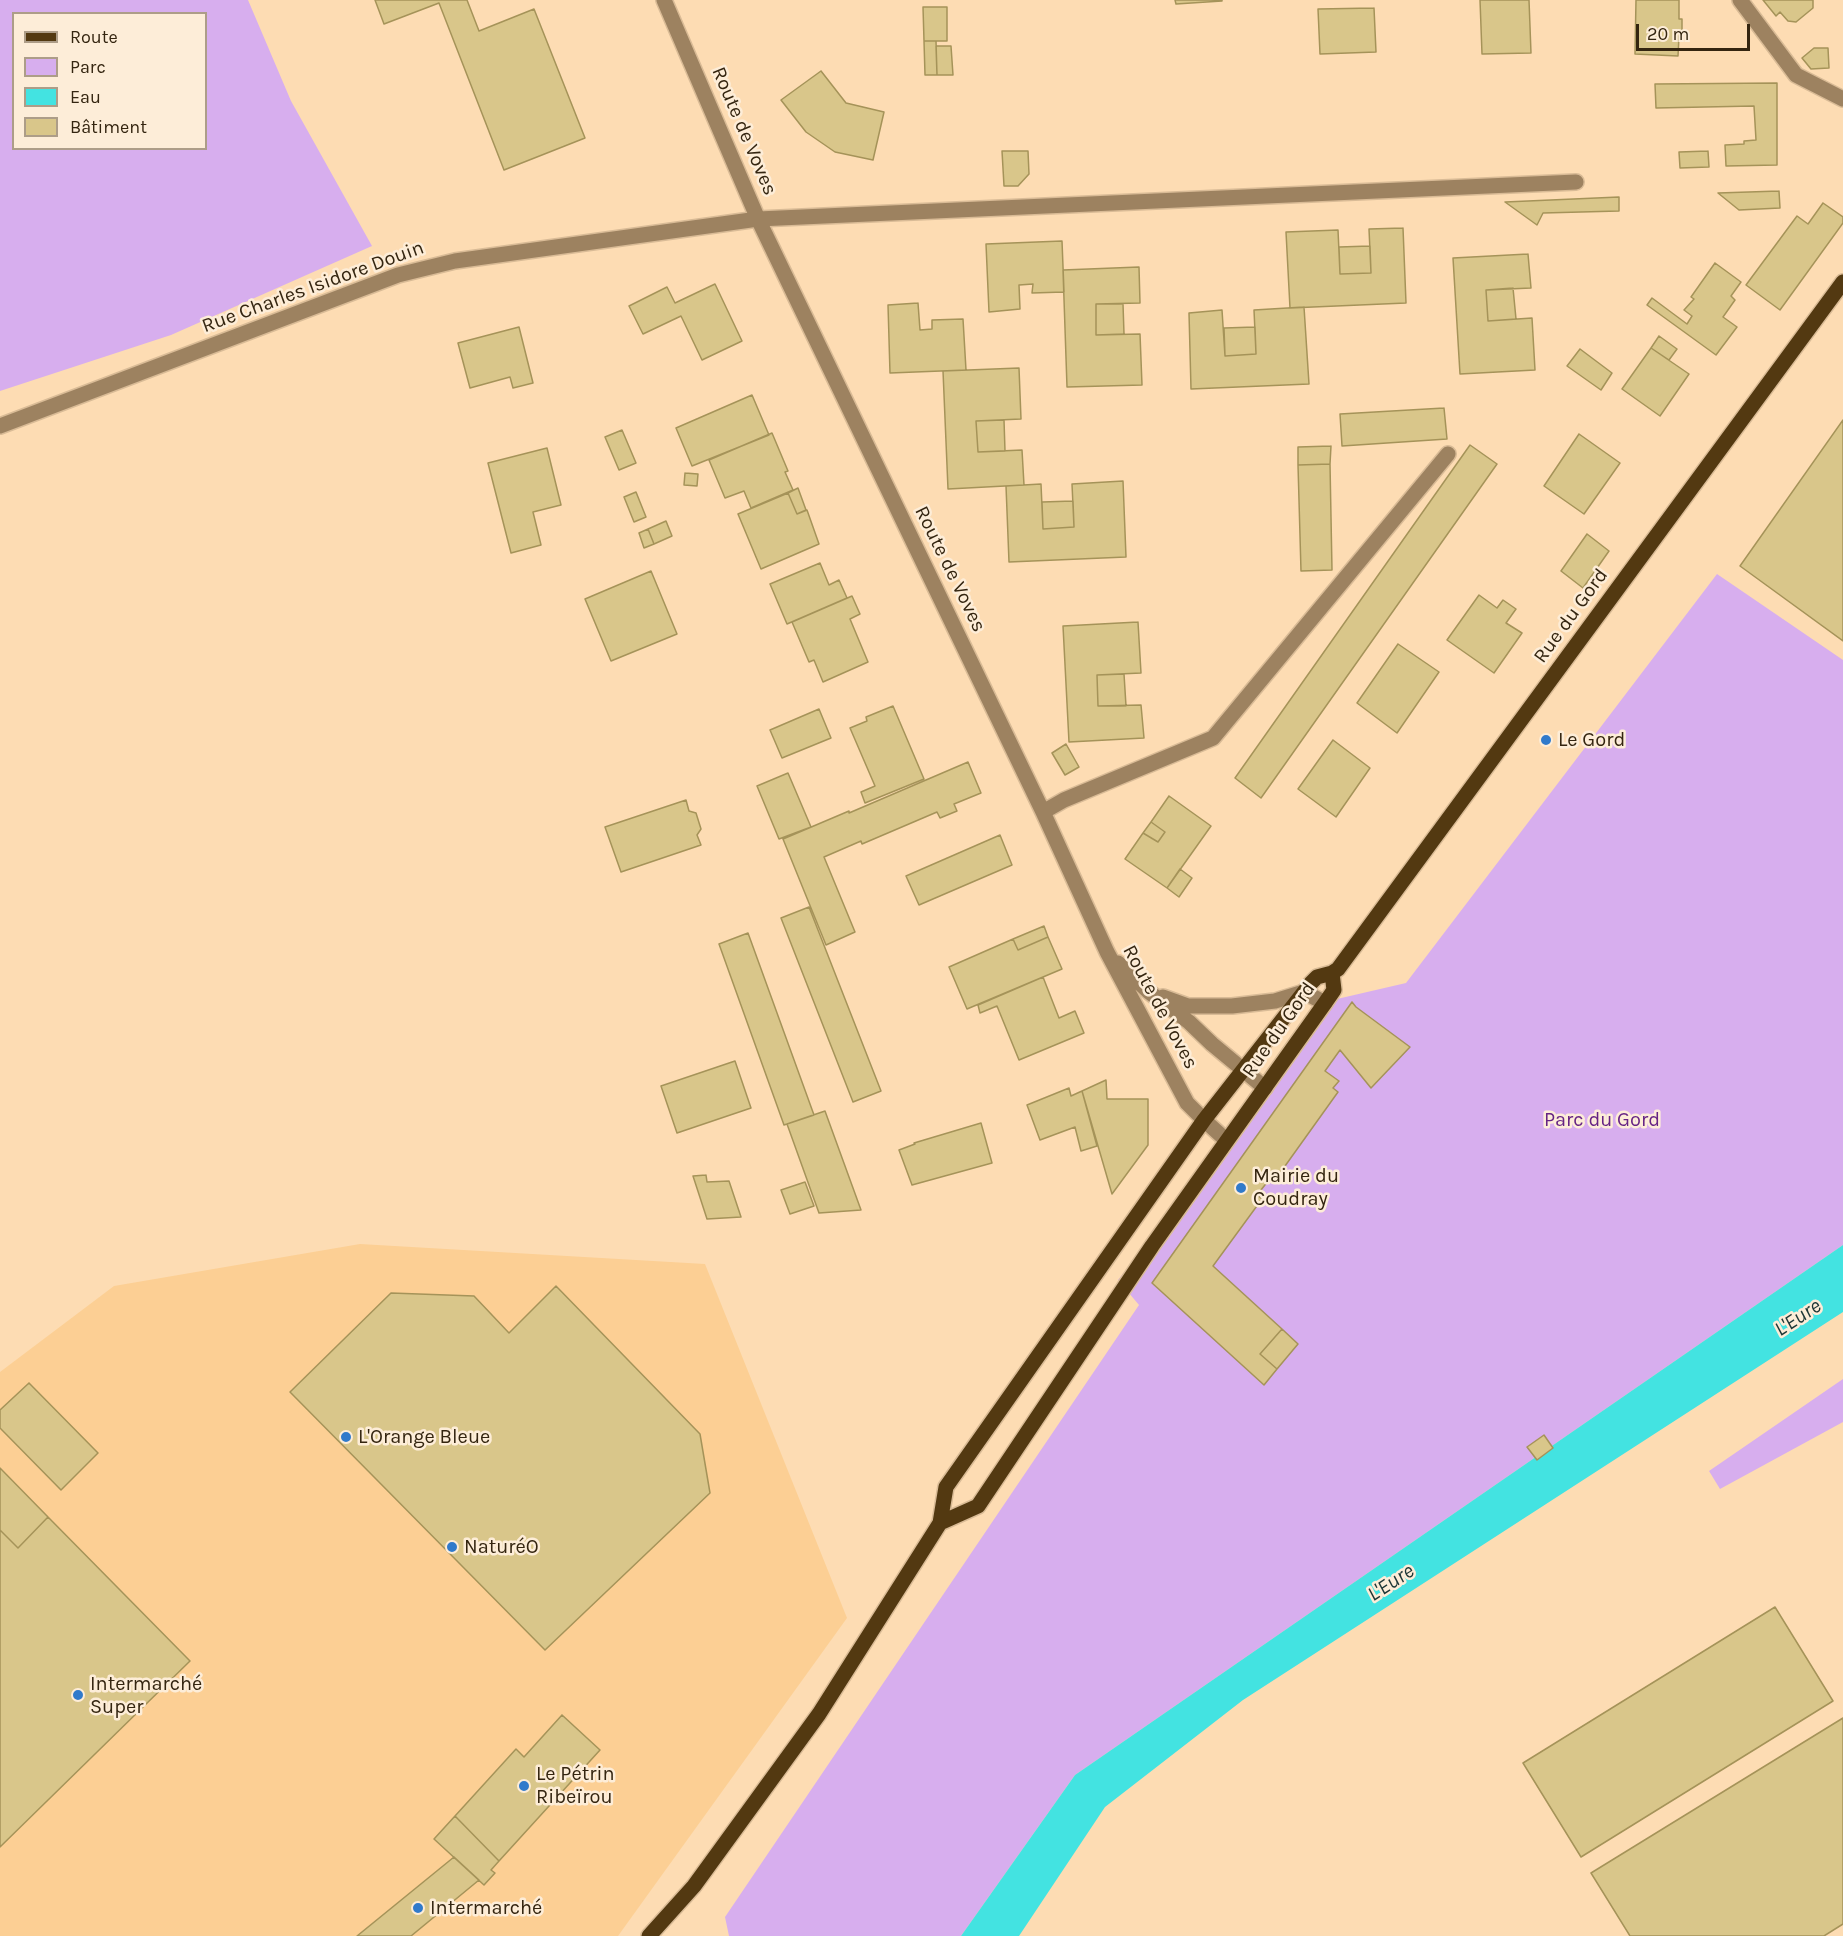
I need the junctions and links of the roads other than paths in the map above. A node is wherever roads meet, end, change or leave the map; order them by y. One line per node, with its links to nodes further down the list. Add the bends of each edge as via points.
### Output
1 (664, 0): 5 (street, Route de Voves)
2 (1740, 0): 3 (street, via 1796,75)
3 (1843, 99)
4 (1576, 182): 5 (street, Rue Charles Isidore Douin)
5 (758, 219): 7 (street, Rue Charles Isidore Douin, via 455,261 410,271); 9 (street, Route de Voves)
6 (1843, 282): 11 (main road, Rue du Gord)
7 (0, 426)
8 (1448, 454): 9 (street, via 1213,738)
9 (1043, 812): 10 (street, Route de Voves)
10 (1107, 952): 12 (street); 17 (street, Route de Voves, via 1187,1103)
11 (1332, 973): 13 (main road, Rue du Gord, via 1317,977); 14 (main road, Rue du Gord, via 1334,990)
12 (1149, 992): 13 (street, via 1188,1006 1221,1006 1275,1001); 15 (street)
13 (1304, 992): 14 (street); 15 (main road, Rue du Gord)
14 (1325, 1003): 16 (main road, Rue du Gord)
15 (1243, 1071): 16 (street); 17 (main road, Rue du Gord)
16 (1265, 1088): 18 (main road, Rue du Gord)
17 (1204, 1120): 18 (street, Route de Voves); 19 (main road, Rue du Gord, via 946,1487)
18 (1226, 1140): 19 (main road, Rue du Gord, via 978,1506)
19 (940, 1523): 20 (main road, via 819,1714 694,1886)
20 (649, 1936)

